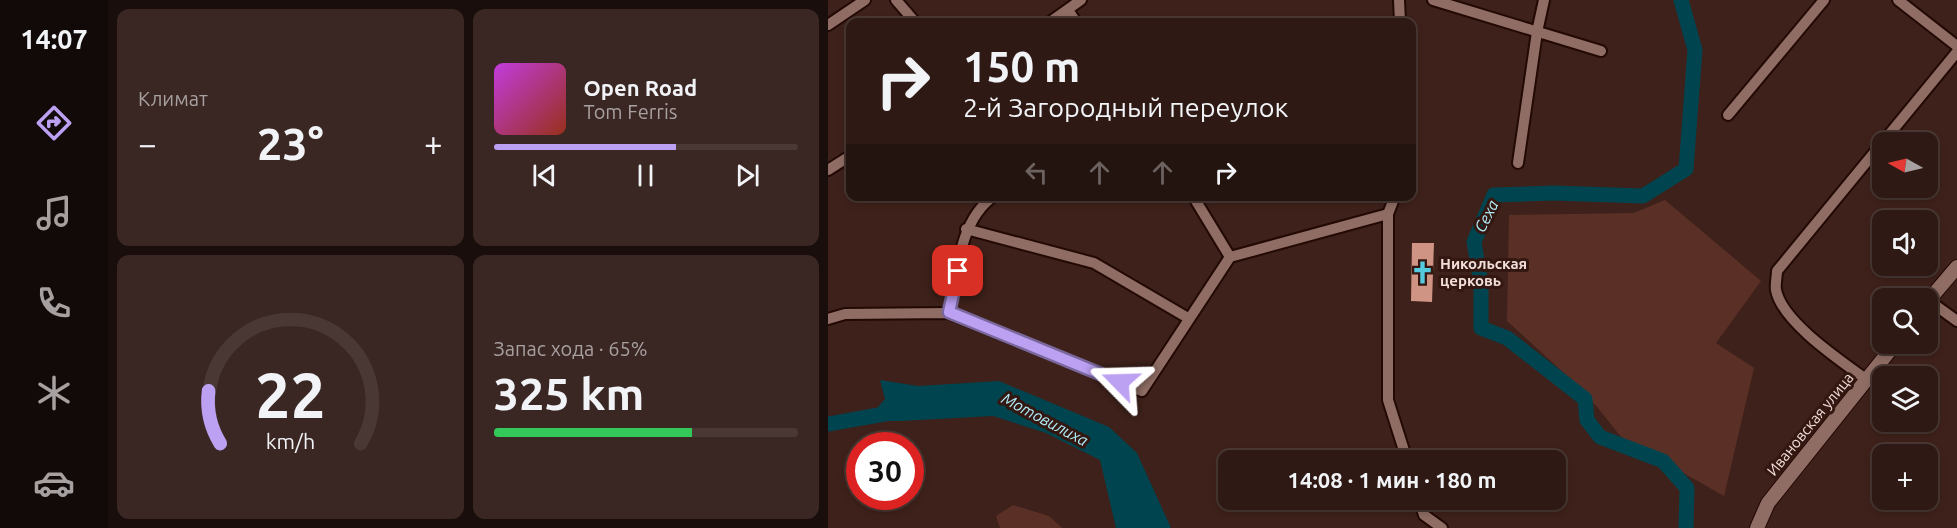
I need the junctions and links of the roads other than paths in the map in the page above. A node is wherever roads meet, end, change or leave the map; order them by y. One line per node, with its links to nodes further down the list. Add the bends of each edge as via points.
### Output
1 (865, 0): 14 (street)
2 (896, 0): 10 (street)
3 (1082, 0): 9 (street)
4 (1400, 0): 13 (street)
5 (1433, 0): 15 (street)
6 (1544, 0): 15 (street)
7 (1824, 0): 19 (street)
8 (1898, 0): 16 (street)
9 (1068, 10): 11 (street); 12 (street)
10 (912, 18)
11 (1056, 18)
12 (1073, 18)
13 (1400, 18)
14 (828, 25)
15 (1537, 32): 17 (street); 21 (street)
16 (1957, 46)
17 (1601, 51)
18 (1957, 52): 37 (street, via 1777,271 1776,290 1785,310 1808,335)
19 (1728, 115)
20 (846, 158): 22 (street)
21 (1518, 163)
22 (828, 169)
23 (987, 201): 27 (street)
24 (1196, 201): 28 (street)
25 (1393, 201): 26 (street)
26 (1388, 213): 28 (street); 38 (street, via 1388,400)
27 (966, 229): 32 (street); 33 (street, via 1094,264)
28 (1230, 256): 33 (street)
29 (1957, 267): 30 (street)
30 (1938, 289)
31 (1938, 308): 35 (street)
32 (949, 312): 33 (street, via 1142,391); 34 (street, via 844,314)
33 (1188, 318)
34 (828, 319)
35 (1957, 321)
36 (1887, 354): 37 (street, Ивановская улица)
37 (1867, 380): 41 (street, Ивановская улица, via 1768,503)
38 (1404, 450)
39 (1423, 510): 40 (street)
40 (1442, 528)
41 (1757, 528)

